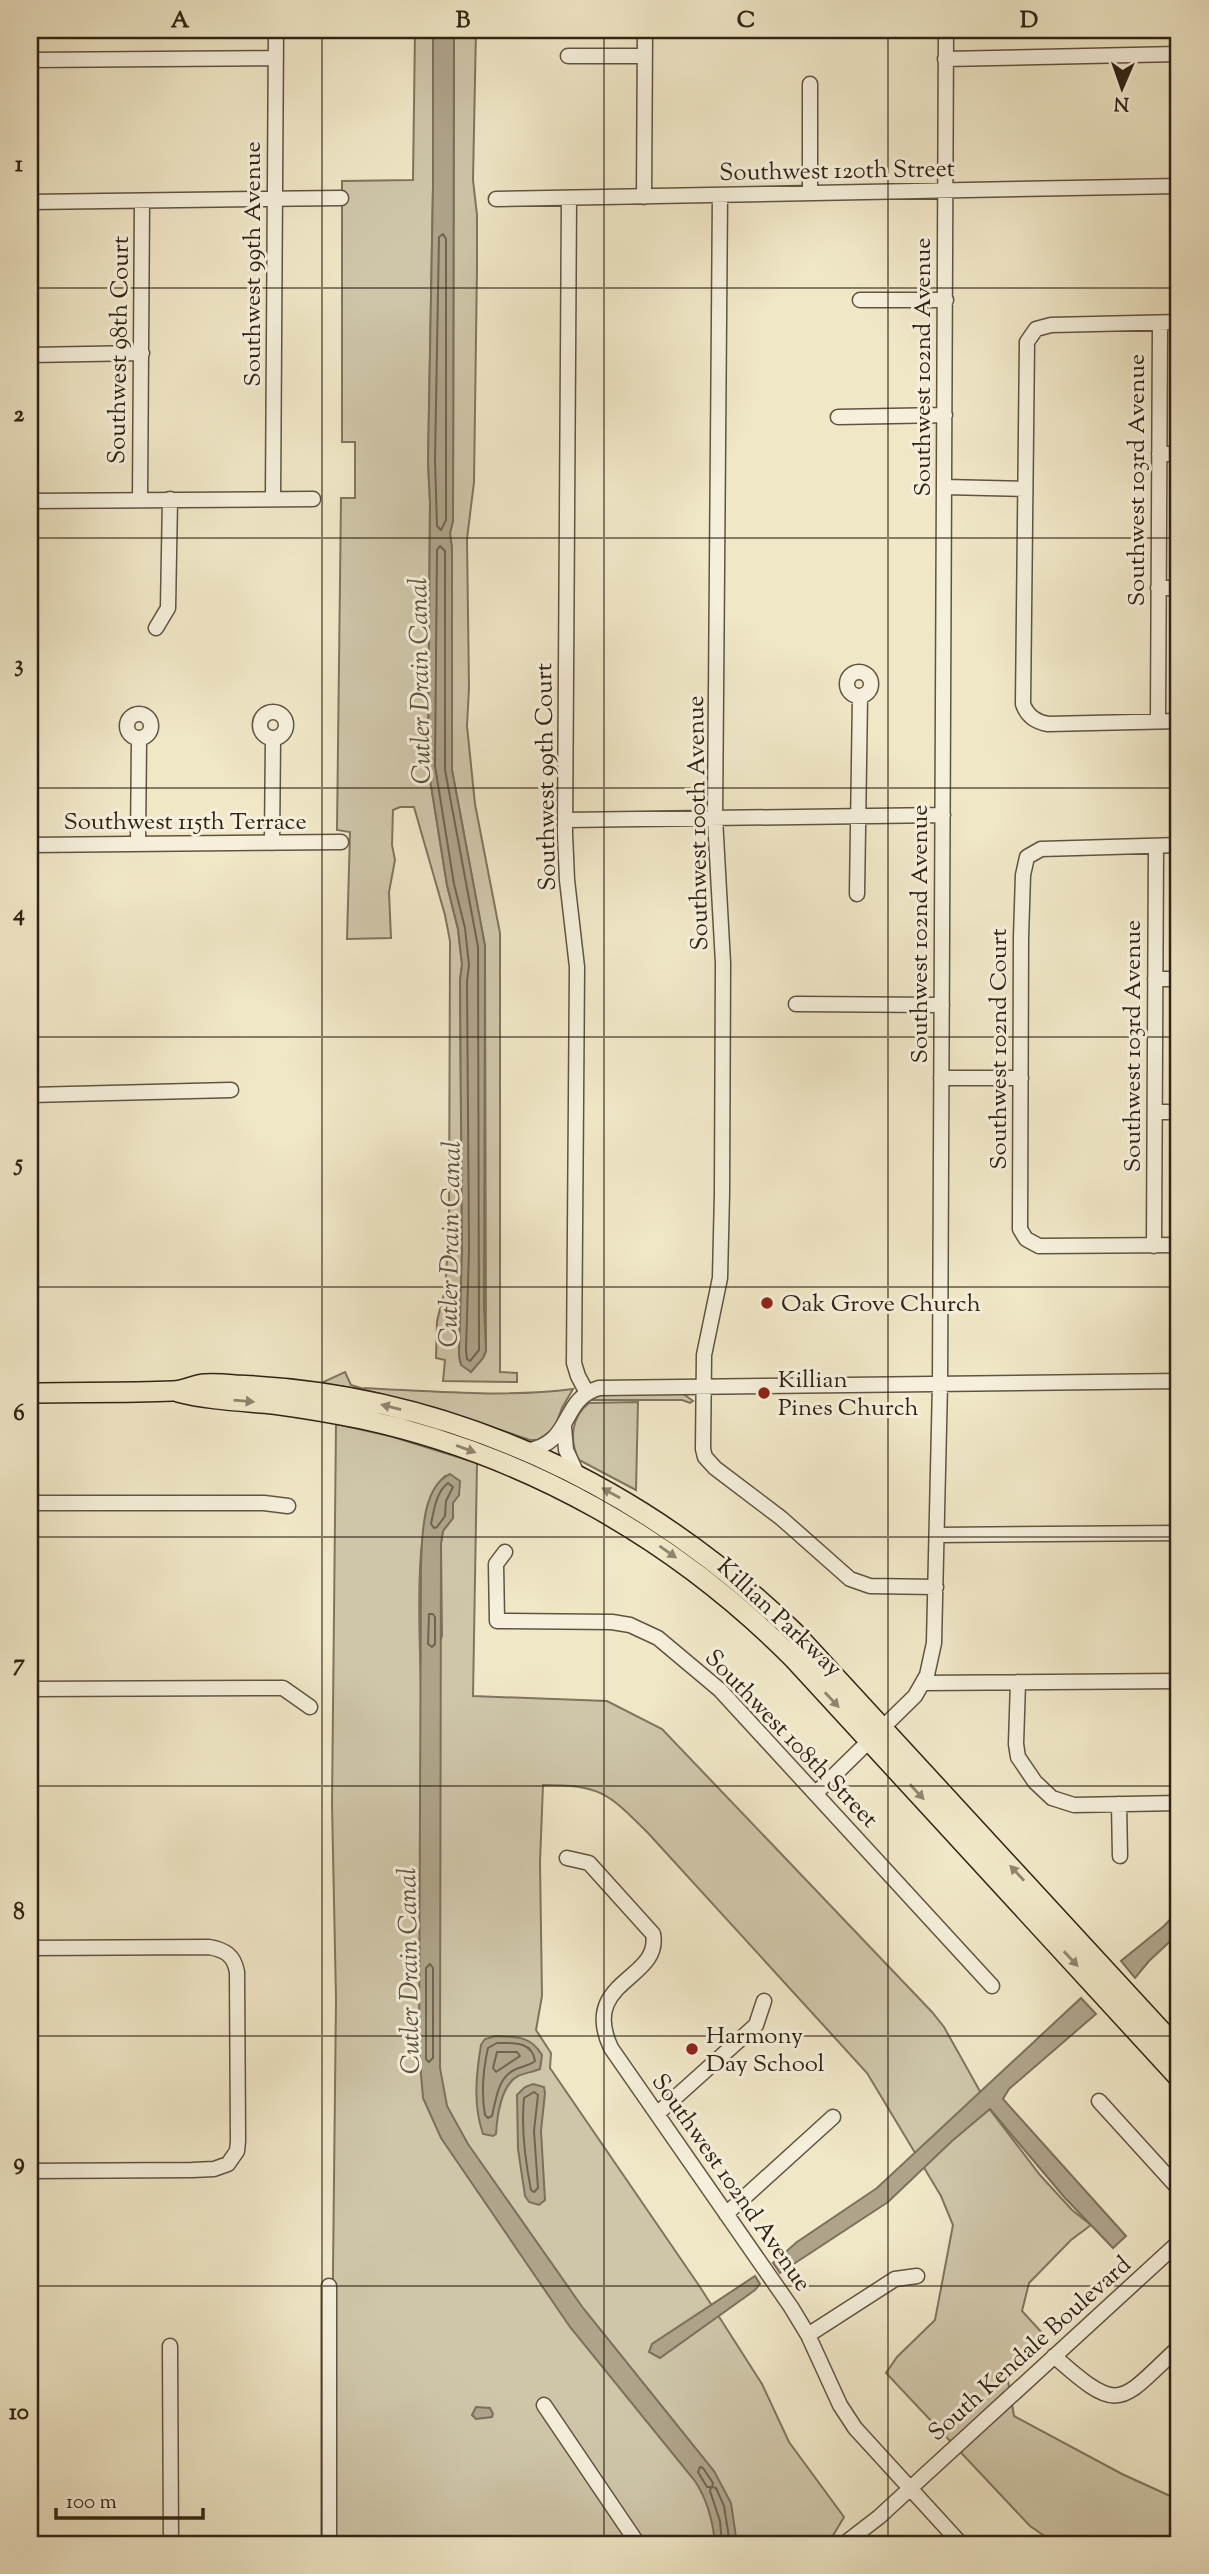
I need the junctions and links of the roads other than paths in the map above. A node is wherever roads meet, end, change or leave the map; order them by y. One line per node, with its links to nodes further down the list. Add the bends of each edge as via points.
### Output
1 (276, 30): 7 (street, Southwest 99th Avenue)
2 (645, 30): 6 (street)
3 (946, 30): 8 (street, Southwest 102nd Avenue)
4 (1179, 54): 8 (street)
5 (568, 55): 6 (street)
6 (645, 56): 15 (street)
7 (276, 58): 9 (street); 18 (street, Southwest 99th Avenue)
8 (945, 58): 12 (street, Southwest 102nd Avenue)
9 (30, 60)
10 (810, 84): 13 (street)
11 (1179, 186): 12 (street, Southwest 120th Street)
12 (946, 190): 13 (street, Southwest 120th Street); 23 (street, Southwest 102nd Avenue)
13 (810, 193): 14 (street, Southwest 120th Street)
14 (720, 195): 15 (street, Southwest 120th Street); 49 (street, Southwest 100th Avenue)
15 (644, 197): 17 (street, Southwest 120th Street)
16 (341, 198): 18 (street)
17 (569, 198): 19 (street, Southwest 120th Street); 50 (street, Southwest 99th Court)
18 (275, 199): 20 (street); 36 (street, Southwest 99th Avenue)
19 (496, 199)
20 (142, 201): 21 (street); 26 (street, Southwest 98th Court)
21 (30, 202)
22 (860, 300): 23 (street)
23 (946, 300): 28 (street, Southwest 102nd Avenue)
24 (1160, 323): 25 (street); 30 (street, Southwest 103rd Avenue); 33 (street, via 1046,325 1034,331 1026,346)
25 (1179, 323)
26 (142, 353): 27 (street); 34 (street, Southwest 98th Court)
27 (30, 355)
28 (945, 415): 29 (street); 32 (street, Southwest 102nd Avenue)
29 (838, 417)
30 (1159, 454): 31 (street); 40 (street, Southwest 103rd Avenue)
31 (1179, 454)
32 (944, 487): 33 (street); 47 (street, Southwest 102nd Avenue)
33 (1024, 489): 43 (street, via 1023,704 1031,717 1048,724)
34 (140, 499): 35 (street); 38 (street)
35 (170, 499): 36 (street); 41 (street, via 168,608)
36 (273, 499): 37 (street)
37 (313, 499)
38 (30, 501)
39 (1179, 588): 40 (street)
40 (1158, 589): 43 (street, Southwest 103rd Avenue)
41 (156, 628)
42 (860, 697): 48 (street)
43 (1158, 721): 44 (street)
44 (1179, 721)
45 (139, 738): 53 (street)
46 (273, 738): 52 (street)
47 (943, 815): 48 (street); 61 (street, Southwest 102nd Avenue)
48 (858, 816): 49 (street); 57 (street)
49 (715, 818): 50 (street); 72 (street, Southwest 100th Avenue, via 723,963 721,1262 705,1343)
50 (565, 820): 75 (street, Southwest 99th Court, via 577,976 574,1356)
51 (341, 842): 52 (street, Southwest 115th Terrace)
52 (272, 843): 53 (street, Southwest 115th Terrace)
53 (138, 844): 54 (street, Southwest 115th Terrace)
54 (30, 845)
55 (1179, 845): 56 (street)
56 (1156, 846): 58 (street, Southwest 103rd Avenue); 63 (street, Southwest 102nd Court, via 1041,849 1027,857 1022,909)
57 (857, 894)
58 (1155, 979): 59 (street); 66 (street, Southwest 103rd Avenue)
59 (1179, 979)
60 (796, 1004): 61 (street)
61 (942, 1005): 62 (street, Southwest 102nd Avenue)
62 (941, 1078): 63 (street); 71 (street, Southwest 102nd Avenue)
63 (1021, 1078): 69 (street, Southwest 102nd Court, via 1020,1229 1026,1239 1039,1246)
64 (231, 1090): 65 (street)
65 (30, 1095)
66 (1155, 1112): 67 (street); 69 (street, Southwest 103rd Avenue)
67 (1179, 1112)
68 (1179, 1245): 69 (street)
69 (1154, 1246)
70 (1179, 1381): 71 (street)
71 (940, 1384): 72 (street); 82 (street, Southwest 102nd Avenue)
72 (703, 1385): 75 (street, via 606,1387); 84 (street, Southwest 100th Avenue, via 703,1449 715,1468 849,1579 870,1586)
73 (177, 1391): 74 (main road, Killian Parkway); 77 (main road, Killian Parkway, one-way to 73, via 429,1416 342,1396 204,1384); 90 (main road, Killian Parkway, one-way to 90, via 384,1424 476,1452 563,1490 636,1530 725,1594)
74 (30, 1393)
75 (587, 1393): 76 (street, via 574,1405)
76 (564, 1427): 77 (street, via 549,1444); 78 (street, via 566,1450)
77 (526, 1451): 78 (main road, Killian Parkway)
78 (578, 1476): 90 (main road, Killian Parkway, one-way to 78, via 794,1632 748,1589 662,1524)
79 (30, 1503): 80 (street)
80 (288, 1506)
81 (1179, 1533): 82 (street)
82 (937, 1535): 84 (street, Southwest 102nd Avenue)
83 (505, 1552): 91 (street, Southwest 108th Street, via 496,1564 497,1621 612,1622 658,1637 720,1690)
84 (936, 1587): 87 (street, Southwest 102nd Avenue, via 934,1643)
85 (1179, 1681): 86 (street)
86 (1018, 1682): 87 (street); 93 (street, via 1016,1749 1025,1770 1052,1798 1065,1804)
87 (924, 1683): 90 (street, Southwest 102nd Avenue)
88 (30, 1689): 89 (street, via 283,1688)
89 (310, 1707)
90 (877, 1735): 91 (street, Southwest 102nd Avenue); 99 (main road, Killian Parkway, one-way to 90); 100 (main road, Killian Parkway, one-way to 100)
91 (816, 1793): 97 (street, Southwest 108th Street)
92 (1179, 1803): 93 (street)
93 (1119, 1804): 94 (street)
94 (1120, 1856)
95 (567, 1858): 102 (street, Southwest 102nd Avenue, via 589,1863 653,1934 651,1956 614,1991 604,2019 611,2049)
96 (30, 1948): 104 (street, via 209,1947 233,1958 238,1979 238,2141 228,2164 214,2169)
97 (992, 1986)
98 (764, 2001): 102 (street, via 756,2025)
99 (1179, 2050)
100 (1179, 2078)
101 (1099, 2101): 105 (street)
102 (657, 2114): 106 (street, Southwest 102nd Avenue)
103 (833, 2117): 106 (street)
104 (30, 2171)
105 (1179, 2189)
106 (726, 2214): 110 (street, Southwest 102nd Avenue)
107 (1179, 2242): 113 (street, South Kendale Boulevard)
108 (917, 2276): 110 (street, via 895,2279)
109 (329, 2286): 117 (street)
110 (808, 2335): 115 (street, Southwest 102nd Avenue, via 847,2417)
111 (170, 2346): 116 (street)
112 (1179, 2347): 113 (street, via 1131,2391 1117,2397 1082,2381)
113 (1054, 2356): 115 (street, South Kendale Boulevard)
114 (544, 2405): 118 (street)
115 (909, 2488): 119 (street, South Kendale Boulevard); 120 (street, Southwest 102nd Avenue)
116 (171, 2544)
117 (329, 2544)
118 (638, 2544)
119 (844, 2544)
120 (961, 2544)

